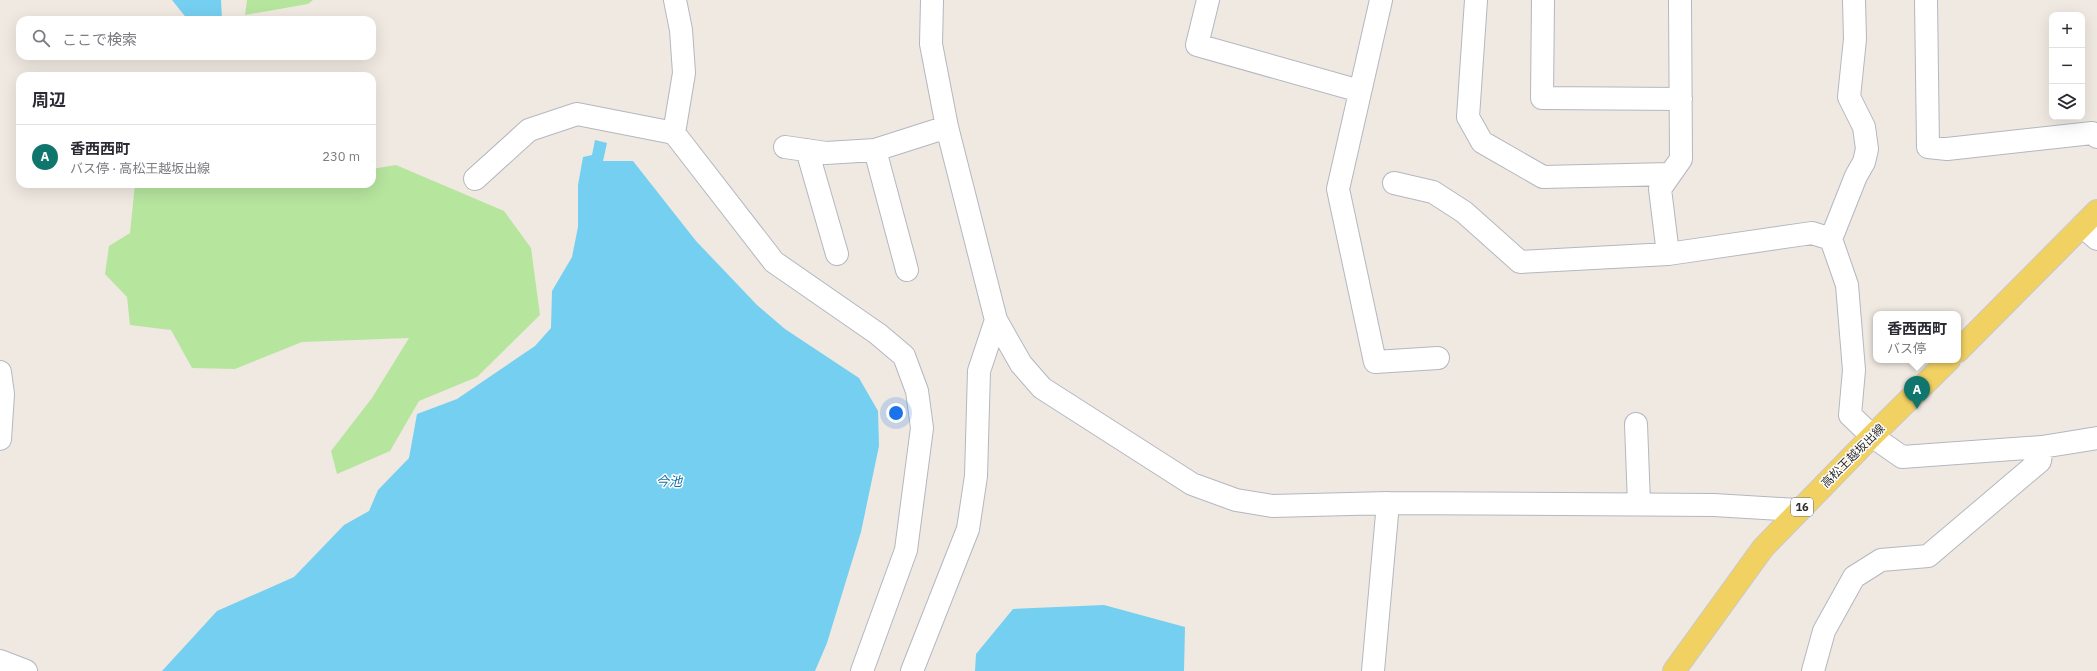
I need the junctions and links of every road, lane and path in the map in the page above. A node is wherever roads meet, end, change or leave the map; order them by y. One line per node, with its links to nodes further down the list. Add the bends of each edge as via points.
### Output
1 (675, 0): 13 (street, via 681,30 684,73)
2 (932, 0): 12 (street, via 931,44)
3 (1208, 0): 10 (street, via 1197,45)
4 (1381, 0): 10 (street)
5 (1476, 0): 18 (street, via 1468,117 1482,142 1543,177)
6 (1543, 0): 11 (street, via 1542,98)
7 (1680, 0): 11 (street)
8 (1854, 0): 22 (street, via 1855,39 1850,97 1864,127 1867,149 1864,162)
9 (1926, 0): 14 (street, via 1928,147 1946,149 2092,134)
10 (1360, 91): 28 (street, via 1338,189 1375,362)
11 (1681, 99): 18 (street, via 1682,159)
12 (947, 127): 17 (street); 26 (street)
13 (674, 133): 19 (street, via 576,114 529,130); 41 (street, via 774,262 878,334 904,356 917,391 922,428 906,550)
14 (2097, 137)
15 (785, 147): 16 (street)
16 (807, 150): 17 (street, via 826,153); 23 (street)
17 (875, 150): 25 (street)
18 (1670, 174): 24 (street, via 1660,188)
19 (475, 179)
20 (1394, 183): 24 (street, via 1433,192 1464,212 1520,262)
21 (2092, 226): 27 (main road)
22 (1831, 239): 24 (street, via 1812,233); 32 (street, via 1847,285 1854,370 1850,415)
23 (837, 254)
24 (1668, 254)
25 (907, 270)
26 (996, 320): 36 (street, via 1021,364 1042,388 1192,484 1236,500 1272,506); 42 (street, via 979,371 976,476 968,529)
27 (1961, 348)
28 (1438, 358)
29 (1946, 363): 32 (main road, 高松王越坂出線 / 16)
30 (0, 372): 33 (street, via 3,394)
31 (1636, 424): 37 (street)
32 (1872, 436): 35 (street, via 1902,457); 38 (main road, 高松王越坂出線 / 16)
33 (0, 438)
34 (2097, 438): 35 (street)
35 (2042, 447): 45 (street, via 2040,461 1928,556 1881,560 1854,577 1824,631)
36 (1388, 503): 37 (street); 43 (street)
37 (1639, 504): 38 (street)
38 (1798, 510): 44 (main road, 高松王越坂出線 / 16, via 1763,548)
39 (0, 661): 40 (street)
40 (26, 671)
41 (862, 671)
42 (912, 671)
43 (1373, 671)
44 (1674, 671)
45 (1813, 671)

